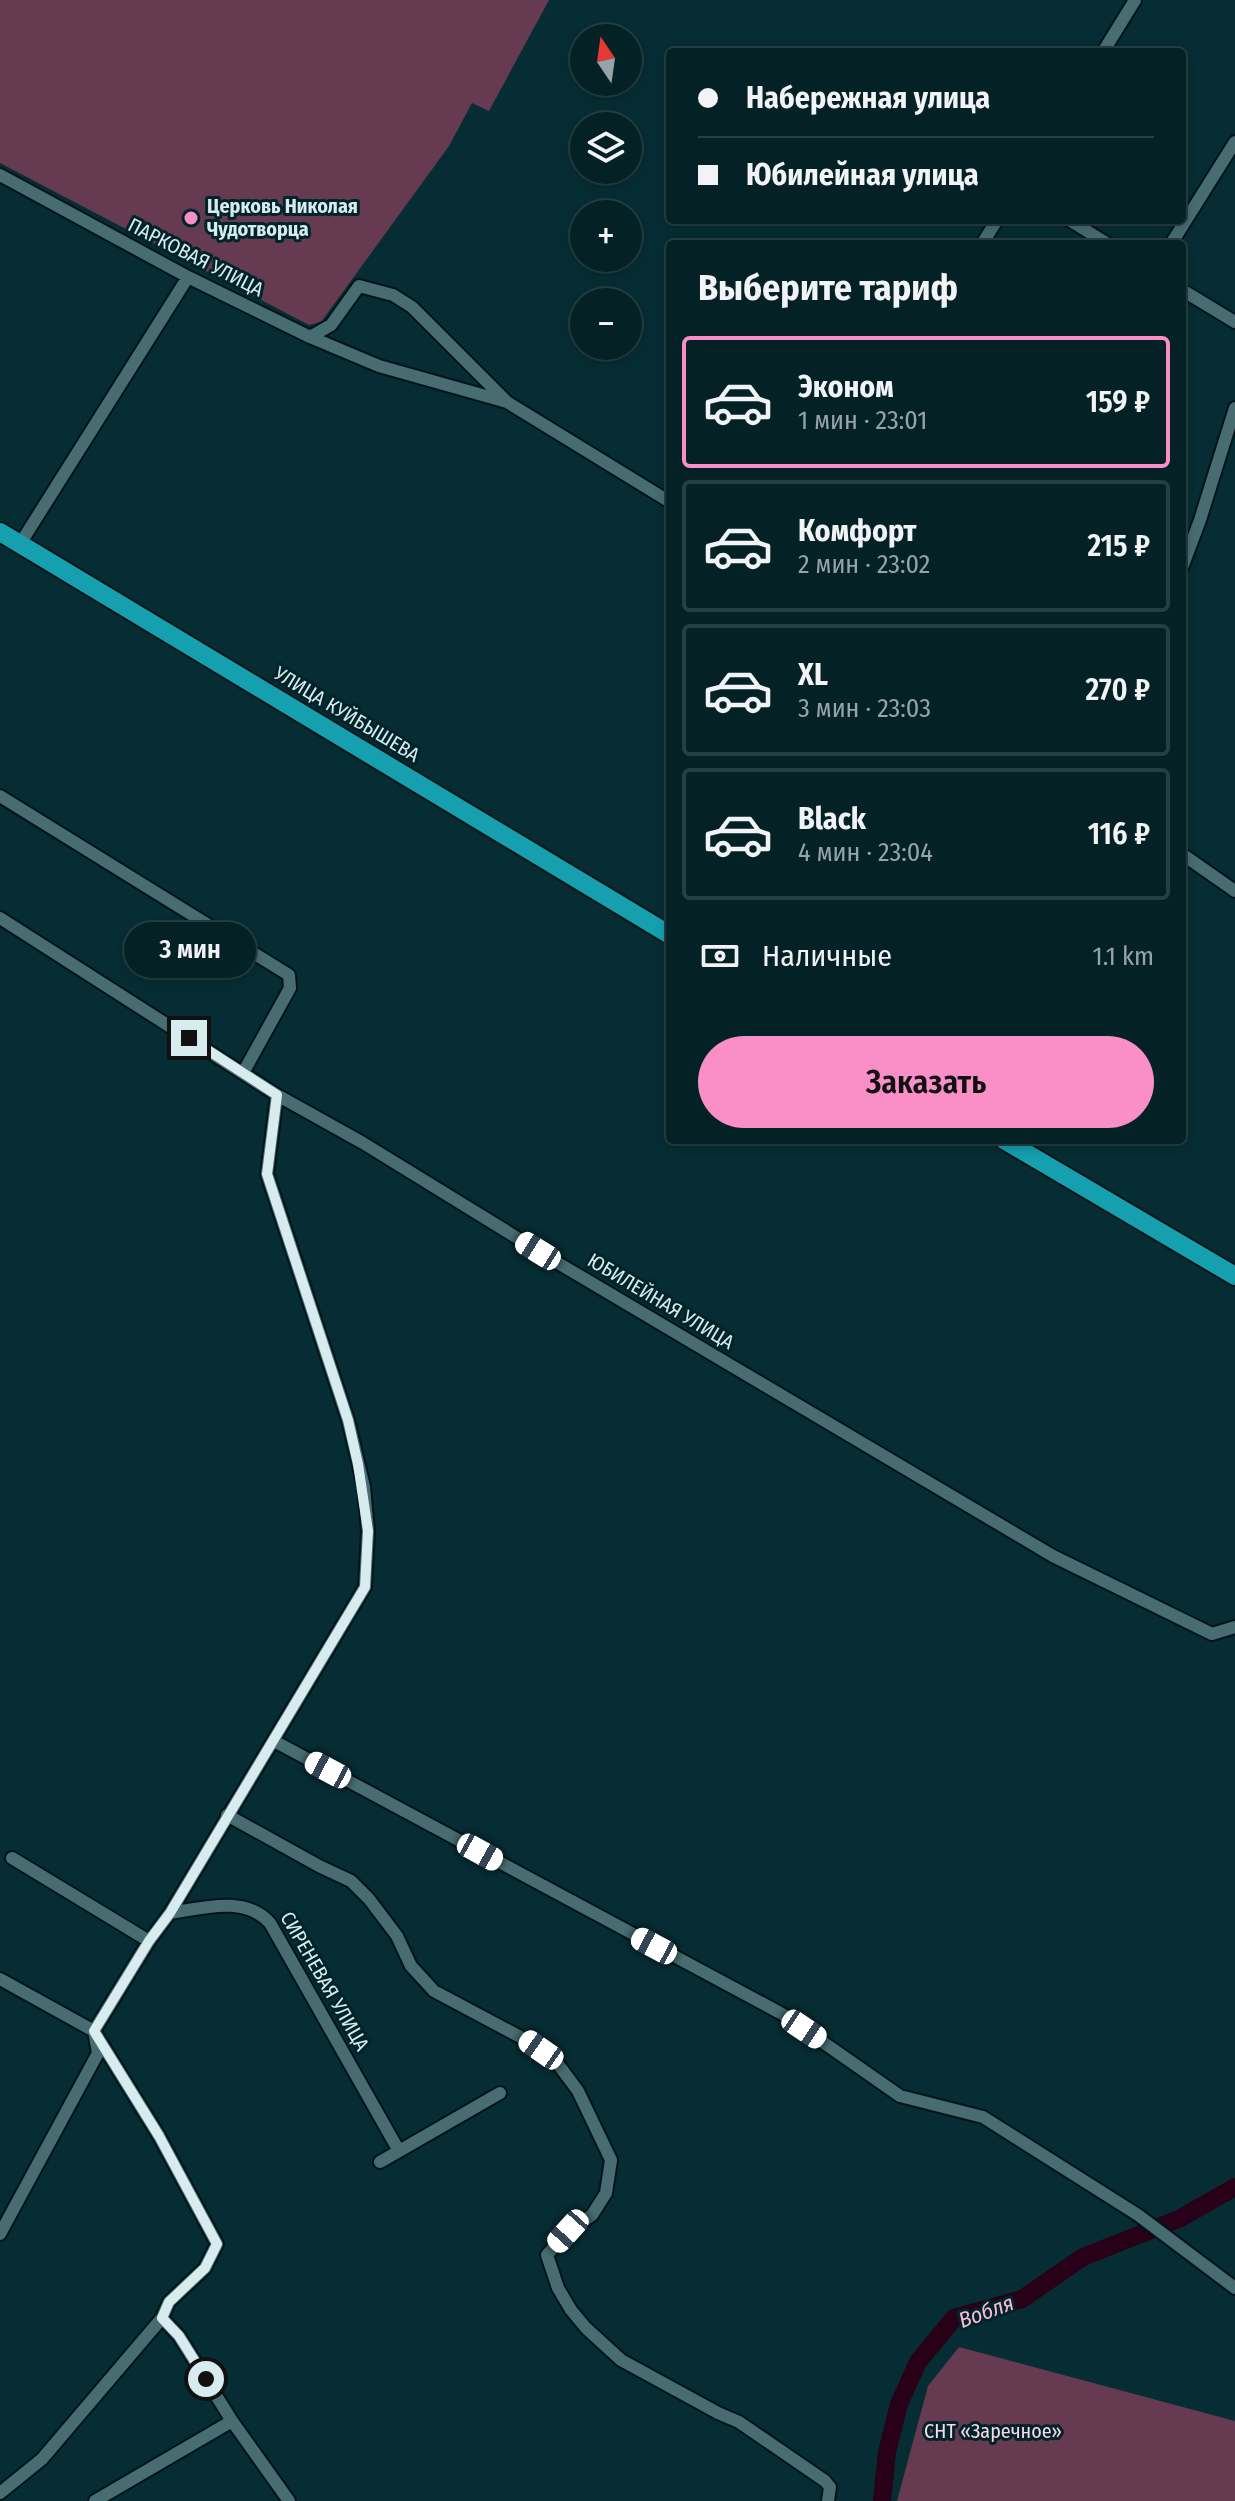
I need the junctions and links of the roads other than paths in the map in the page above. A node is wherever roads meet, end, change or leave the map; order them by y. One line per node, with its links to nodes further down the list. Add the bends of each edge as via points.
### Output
1 (1135, 0): 2 (street)
2 (1105, 48)
3 (1235, 142): 5 (street)
4 (0, 175): 8 (street, ПАРКОВАЯ УЛИЦА)
5 (1186, 220)
6 (1076, 224): 7 (street)
7 (1102, 240)
8 (188, 277): 11 (street, ПАРКОВАЯ УЛИЦА); 16 (street)
9 (1186, 292): 10 (street)
10 (1235, 322)
11 (310, 337): 12 (street, ПАРКОВАЯ УЛИЦА, via 379,366); 12 (street, via 331,325 359,286 393,295 412,307)
12 (507, 402): 14 (street)
13 (1235, 408): 17 (street)
14 (666, 500)
15 (0, 532): 16 (highway, УЛИЦА КУЙБЫШЕВА)
16 (20, 544): 22 (highway, УЛИЦА КУЙБЫШЕВА)
17 (1186, 557)
18 (0, 796): 23 (street, via 289,975 290,988)
19 (1186, 857): 20 (street)
20 (1235, 891)
21 (0, 918): 23 (street, ЮБИЛЕЙНАЯ УЛИЦА)
22 (666, 933)
23 (243, 1073): 24 (street, ЮБИЛЕЙНАЯ УЛИЦА)
24 (277, 1095): 27 (street, ЮБИЛЕЙНАЯ УЛИЦА, via 1053,1556 1212,1634); 28 (street, via 267,1174 348,1420 368,1531 365,1587)
25 (1011, 1144): 26 (highway)
26 (1235, 1276)
27 (1235, 1627)
28 (274, 1741): 29 (street); 39 (street, via 784,2015 900,2096 983,2117 1138,2215)
29 (227, 1815): 31 (street); 45 (street, via 351,1881 434,1991 555,2060 578,2091 611,2160 606,2193 592,2215 547,2255 571,2310 621,2360 739,2422 825,2481 830,2487)
30 (12, 1858): 32 (street)
31 (170, 1913): 32 (street); 36 (street, СИРЕНЕВАЯ УЛИЦА, via 215,1906 261,1912)
32 (149, 1941): 34 (street)
33 (0, 1979): 34 (street)
34 (94, 2031): 38 (street, via 98,2053); 40 (street, via 217,2244 205,2268 169,2302)
35 (500, 2093): 36 (street)
36 (399, 2151): 37 (street)
37 (380, 2162)
38 (0, 2234)
39 (1235, 2288)
40 (162, 2318): 41 (street); 42 (street, via 42,2459)
41 (232, 2421): 43 (street); 44 (street)
42 (0, 2493)
43 (95, 2501)
44 (289, 2501)
45 (828, 2501)

